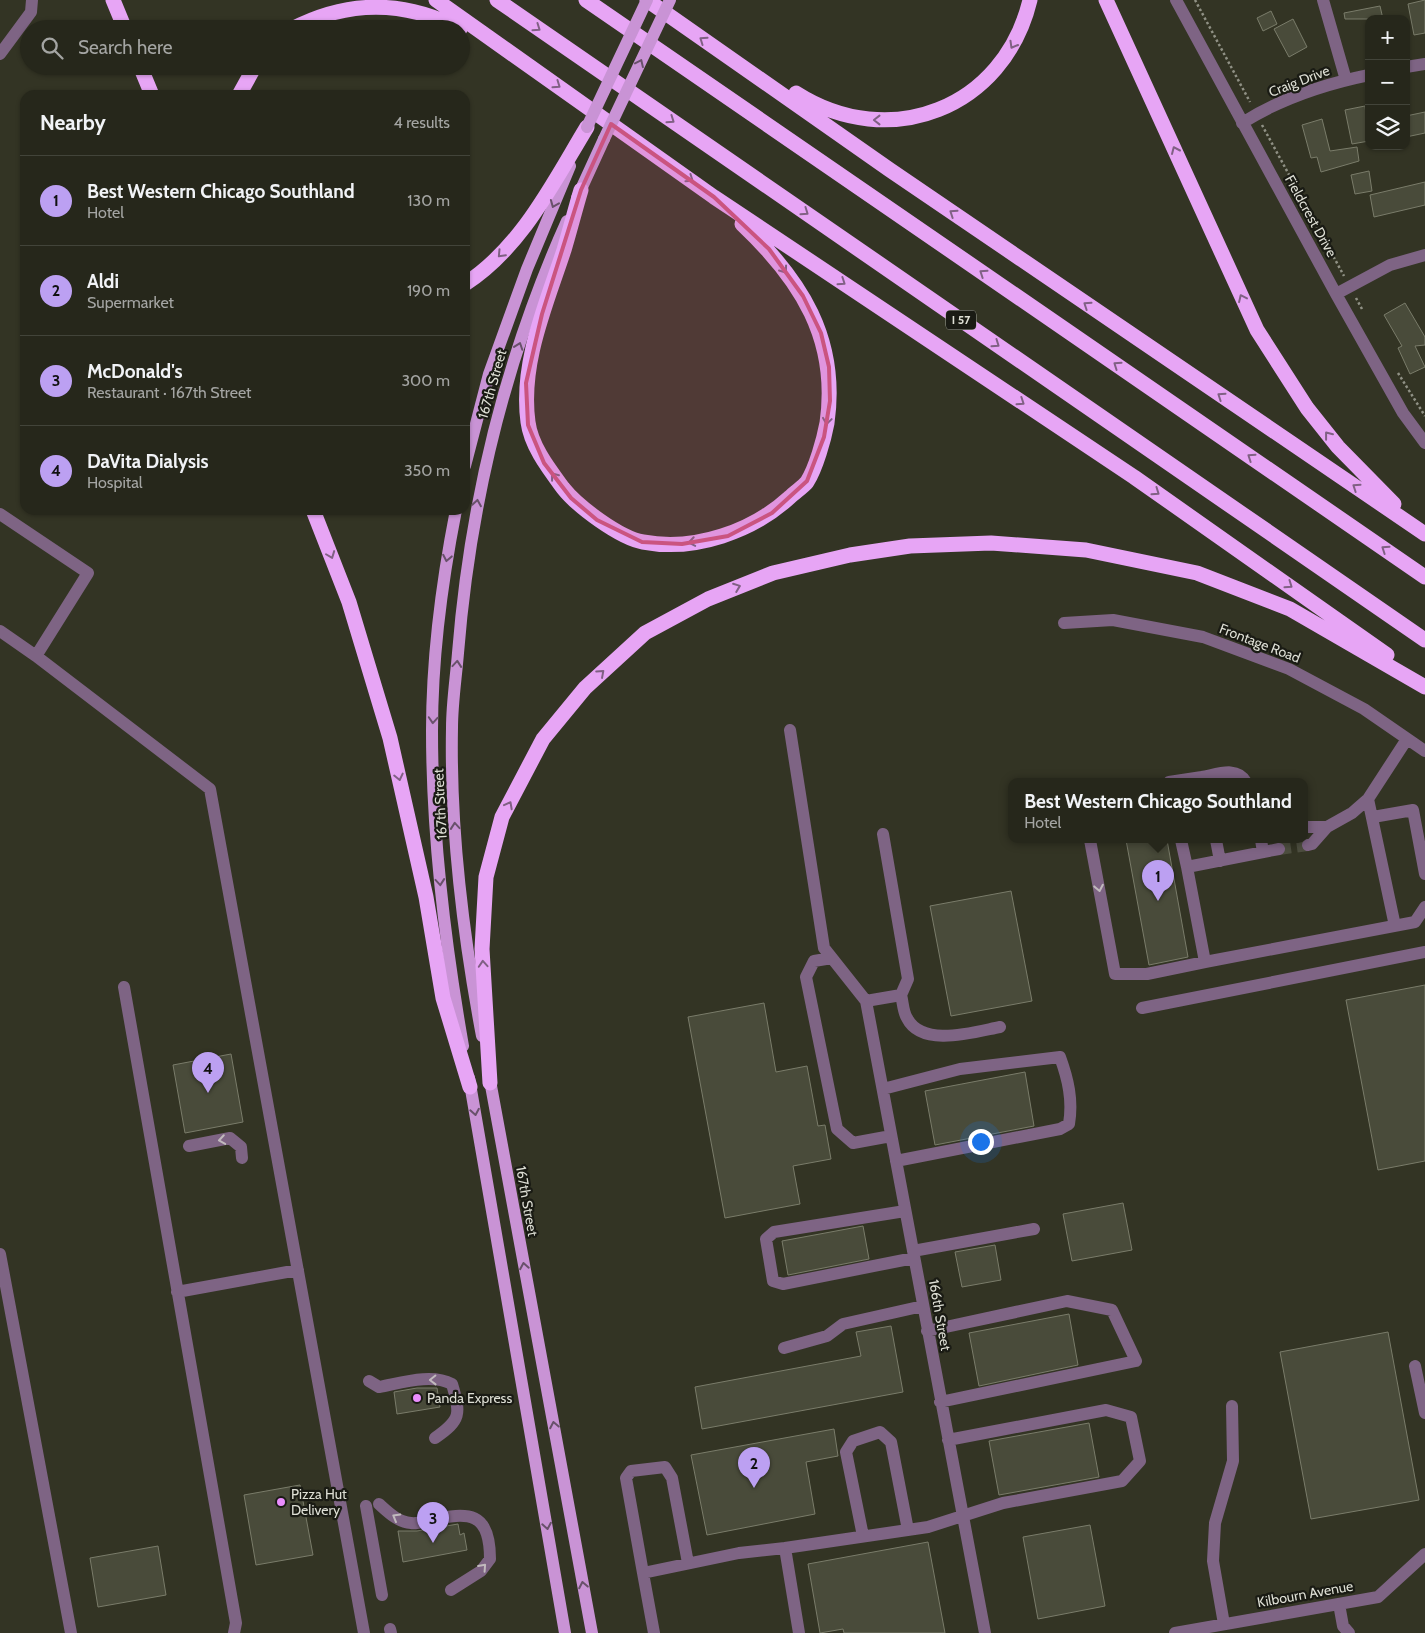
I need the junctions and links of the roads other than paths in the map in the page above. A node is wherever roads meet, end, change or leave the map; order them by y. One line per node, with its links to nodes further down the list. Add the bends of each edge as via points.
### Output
1 (32, 0): 12 (street, via 31,12)
2 (113, 0): 13 (highway)
3 (436, 0): 16 (highway)
4 (497, 0): 47 (highway, I 57, one-way to 47)
5 (586, 0): 44 (highway, one-way to 5)
6 (647, 0): 24 (highway, one-way to 6); 32 (main road, 167th Street, bridge)
7 (670, 0): 33 (main road, 167th Street, one-way to 7, bridge)
8 (1030, 0): 24 (highway, one-way to 24, via 1017,39 991,74 948,105 917,116 874,121 849,118 812,103 765,73)
9 (1106, 0): 43 (highway, one-way to 9, via 1338,448 1278,366 1250,314)
10 (1176, 0): 31 (street, Fieldcrest Drive)
11 (1323, 0): 28 (street)
12 (25, 20)
13 (121, 20)
14 (309, 20): 15 (highway, via 328,10 363,2 407,4)
15 (446, 20)
16 (464, 20)
17 (470, 24): 21 (highway)
18 (20, 27): 20 (street)
19 (470, 35): 21 (highway, via 493,50)
20 (0, 54)
21 (517, 57): 34 (highway, one-way to 34)
22 (1425, 64): 23 (street)
23 (1410, 66)
24 (743, 68): 43 (highway, one-way to 24)
25 (144, 75): 29 (highway)
26 (250, 75): 30 (highway)
27 (1365, 76): 28 (street, Craig Drive)
28 (1346, 80): 31 (street, Craig Drive, via 1298,95)
29 (150, 90)
30 (242, 90)
31 (1242, 123): 37 (street, Fieldcrest Drive)
32 (587, 127): 36 (highway, one-way to 36, via 535,212 495,260); 39 (main road, 167th Street, one-way to 39, via 531,261 489,374)
33 (581, 190): 34 (highway, one-way to 33, via 769,249 803,296 821,333 829,368 830,401 824,437 807,482 772,513 728,536 682,544 642,542 597,520 571,498 544,463 528,425 526,383 542,314); 79 (main road, 167th Street, one-way to 33, via 461,904 454,812 452,727 464,586 481,480 508,377 545,271)
34 (714, 197): 49 (highway, one-way to 49, via 1134,477)
35 (1425, 255): 37 (street, via 1390,264)
36 (470, 280)
37 (1336, 294): 38 (street, Fieldcrest Drive, via 1403,413)
38 (1425, 444)
39 (470, 447)
40 (0, 514): 48 (street, via 88,573)
41 (315, 515): 80 (highway, one-way to 80, via 349,602 390,738 426,897 443,998)
42 (455, 515): 80 (main road, 167th Street, one-way to 80, via 442,584 432,730 442,904)
43 (1425, 532)
44 (1425, 577)
45 (1064, 623): 52 (street, Frontage Road, via 1113,620 1203,637 1290,669 1364,709)
46 (0, 631): 48 (street)
47 (1425, 640)
48 (36, 656): 90 (street, via 210,789)
49 (1425, 683)
50 (1425, 687): 79 (highway, one-way to 50, via 482,949 485,886 502,817 543,739 585,688 645,633 708,599 773,573 850,555 910,546 991,543 1086,550 1197,573 1290,609)
51 (790, 730): 72 (street, via 824,948)
52 (1407, 739): 53 (street, Frontage Road); 56 (street)
53 (1425, 751)
54 (1207, 778): 55 (street, via 1233,772)
55 (1244, 778)
56 (1368, 799): 57 (street); 59 (street, via 1352,813)
57 (1373, 817): 68 (street, via 1413,810); 70 (street)
58 (1308, 827): 59 (street)
59 (1327, 827): 64 (street)
60 (883, 834): 75 (street, via 908,967 908,979)
61 (1091, 843): 73 (street, one-way to 73, via 1115,974 1147,974)
62 (1182, 843): 67 (street)
63 (1217, 843): 66 (street)
64 (1308, 845)
65 (1269, 846): 66 (street)
66 (1220, 860): 67 (street)
67 (1187, 867): 73 (street)
68 (1425, 874)
69 (1425, 907): 70 (street, via 1415,922)
70 (1395, 926): 73 (street)
71 (1425, 952): 77 (street)
72 (832, 958): 76 (street); 82 (street, via 814,961 806,977 837,1129 853,1143)
73 (1205, 962)
74 (124, 987): 91 (street)
75 (901, 995): 76 (street); 78 (street, via 906,1018 917,1031 944,1037)
76 (866, 1001): 81 (street, 166th Street)
77 (1142, 1008)
78 (1000, 1027)
79 (490, 1082): 119 (main road, 167th Street, one-way to 79)
80 (470, 1087): 118 (main road, 167th Street, one-way to 118)
81 (883, 1089): 82 (street, 166th Street); 85 (street, via 960,1069 1060,1056 1068,1080 1072,1107 1069,1124)
82 (891, 1136): 85 (street, 166th Street)
83 (189, 1146): 84 (street, one-way to 83, via 241,1147 230,1138)
84 (242, 1158)
85 (896, 1161): 86 (street, 166th Street)
86 (905, 1211): 89 (street, 166th Street); 89 (street, via 774,1232 766,1239 772,1281 783,1284)
87 (1034, 1228): 89 (street)
88 (0, 1254): 115 (street)
89 (913, 1255): 92 (street, 166th Street)
90 (298, 1270): 91 (street); 117 (street)
91 (178, 1292): 116 (street, via 236,1623)
92 (923, 1306): 93 (street, 166th Street); 94 (street, via 843,1324 827,1336)
93 (927, 1331): 97 (street, 166th Street); 97 (street, via 1067,1302 1112,1310 1136,1361)
94 (784, 1348)
95 (1415, 1366): 99 (street)
96 (369, 1381): 100 (street, one-way to 96, via 452,1426 457,1416 452,1384 432,1379 379,1387)
97 (940, 1402): 101 (street, 166th Street)
98 (1232, 1406): 114 (street, via 1234,1461 1215,1523 1213,1561)
99 (1425, 1413)
100 (435, 1438)
101 (948, 1440): 104 (street, 166th Street); 104 (street, via 1106,1410 1131,1418 1140,1461 1122,1481 1003,1503)
102 (379, 1504): 111 (street, one-way to 102, via 481,1571 490,1559 482,1522 474,1516 457,1515 412,1524 396,1519)
103 (366, 1506): 112 (street)
104 (962, 1518): 105 (street); 122 (street, 166th Street)
105 (908, 1530): 106 (street); 106 (street, via 891,1442 880,1432 853,1441 846,1452)
106 (863, 1536): 107 (street)
107 (785, 1548): 109 (street); 121 (street)
108 (1425, 1554): 113 (street, Kilbourn Avenue, via 1378,1597)
109 (688, 1563): 110 (street); 110 (street, via 672,1478 665,1467 632,1471 626,1478 627,1494)
110 (643, 1573): 120 (street)
111 (451, 1590)
112 (382, 1595)
113 (1339, 1604): 114 (street, Kilbourn Avenue); 124 (street, via 1343,1626)
114 (1224, 1624): 123 (street, Kilbourn Avenue)
115 (70, 1633)
116 (234, 1633)
117 (364, 1633)
118 (566, 1633)
119 (592, 1633)
120 (654, 1633)
121 (799, 1633)
122 (985, 1633)
123 (1175, 1633)
124 (1348, 1633)

